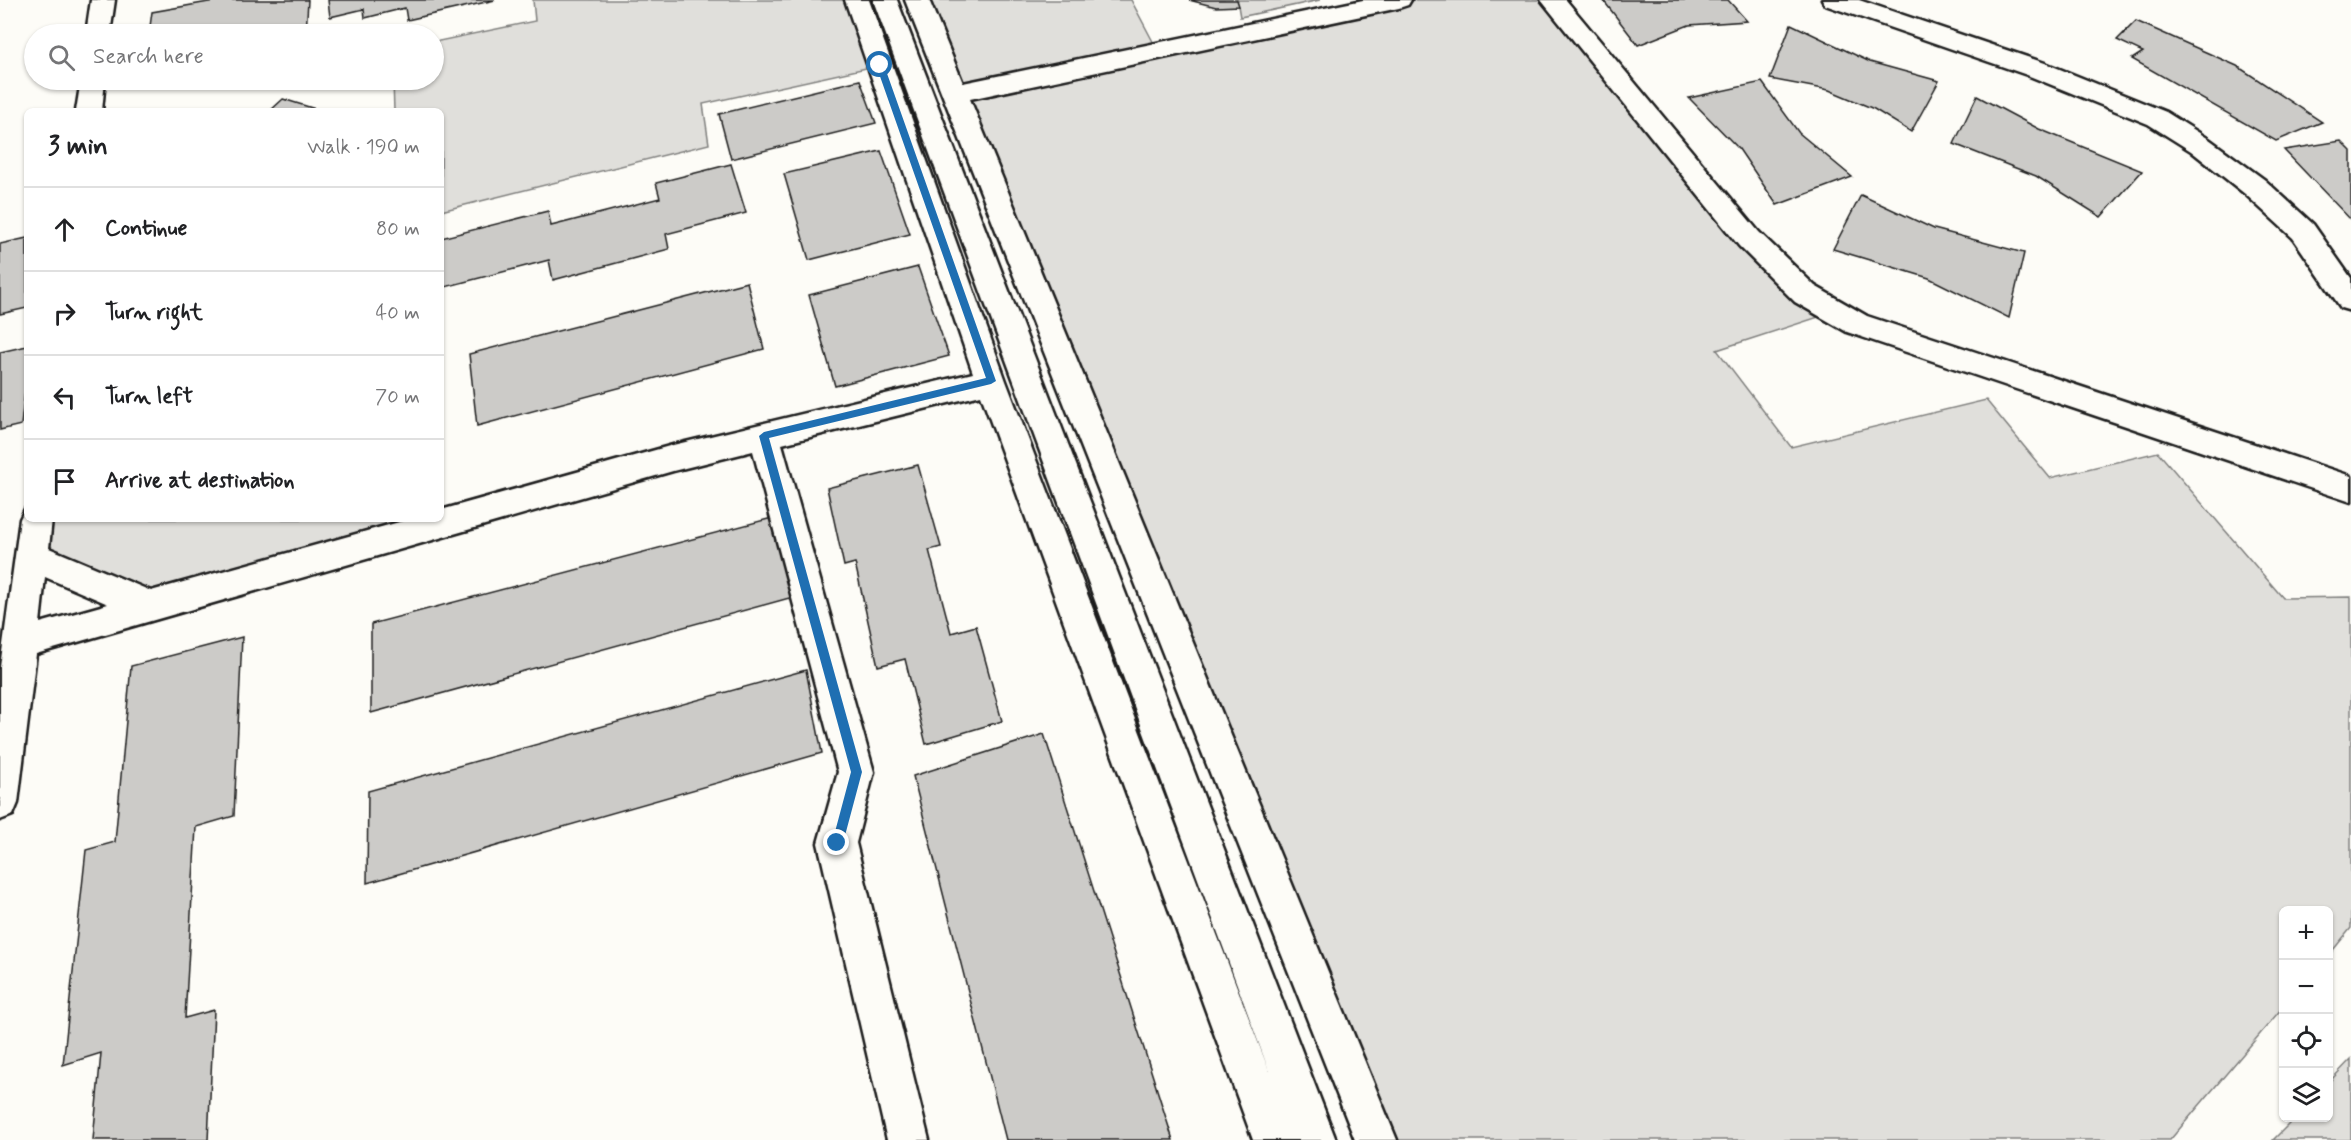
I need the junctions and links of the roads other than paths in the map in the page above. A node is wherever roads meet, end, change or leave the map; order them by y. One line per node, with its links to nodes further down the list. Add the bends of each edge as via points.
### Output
1 (103, 0): 8 (street)
2 (857, 0): 13 (street)
3 (885, 0): 24 (street)
4 (917, 0): 10 (street)
5 (1400, 0): 10 (street)
6 (1553, 0): 15 (street, via 1749,239 1805,294 1857,324)
7 (1834, 0): 12 (street, via 2047,73 2157,118 2255,187 2303,231)
8 (99, 24)
9 (91, 90): 11 (street)
10 (954, 94): 25 (street)
11 (88, 108)
12 (2351, 300)
13 (991, 381): 14 (street); 23 (street)
14 (764, 436): 18 (street, via 673,458); 22 (street, via 856,772 837,843)
15 (2351, 489)
16 (36, 522): 17 (street)
17 (32, 556): 18 (street); 19 (street)
18 (149, 606): 19 (street)
19 (21, 643): 20 (street)
20 (4, 744): 21 (street)
21 (0, 804)
22 (908, 1140)
23 (1274, 1140)
24 (1315, 1140)
25 (1376, 1140)

